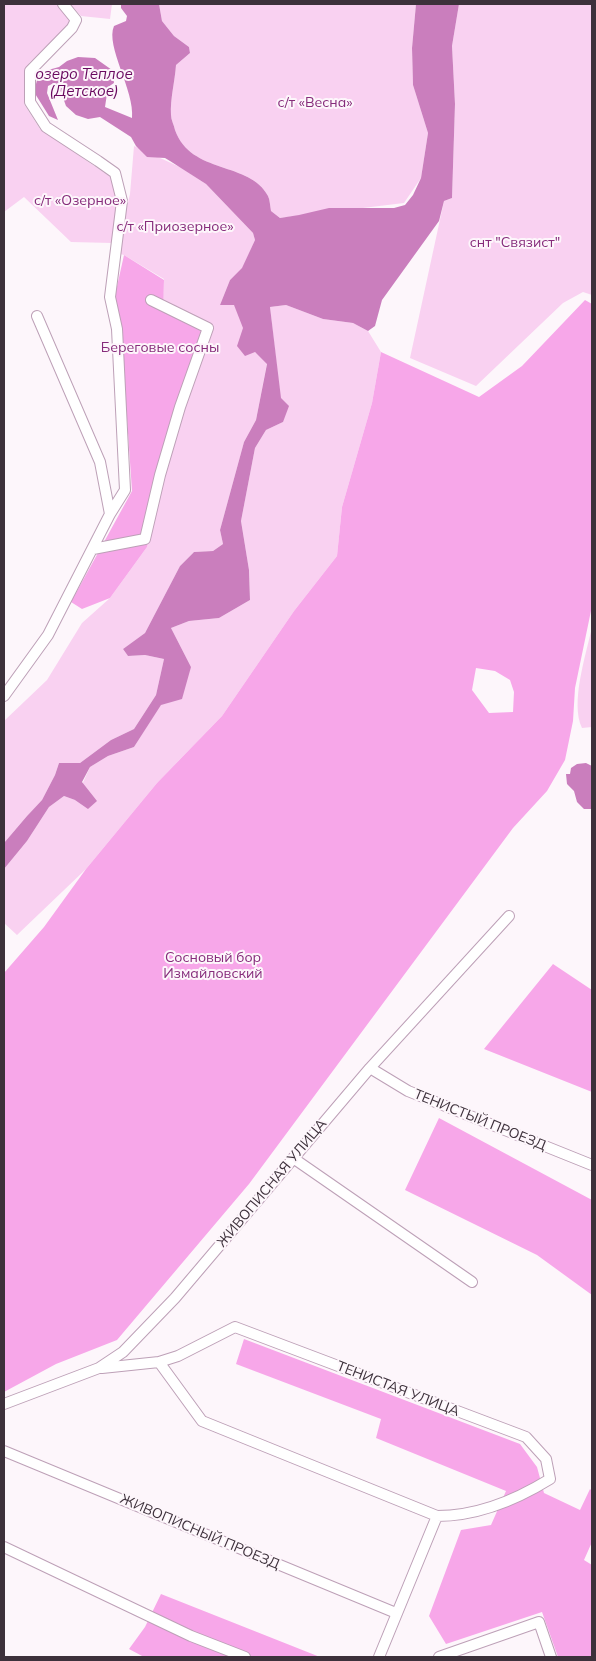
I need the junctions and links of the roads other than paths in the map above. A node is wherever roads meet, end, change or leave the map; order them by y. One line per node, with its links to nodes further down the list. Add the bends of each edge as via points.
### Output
1 (63, 4): 4 (street, via 76,20 30,71 30,102 46,127 114,173 122,201 110,297 117,330 125,490)
2 (151, 300): 5 (street, via 208,328 180,407 145,539)
3 (37, 316): 4 (street, via 100,462)
4 (110, 514): 5 (street)
5 (93, 550): 6 (street, via 48,635)
6 (4, 696)
7 (509, 916): 8 (street, ЖИВОПИСНАЯ УЛИЦА)
8 (370, 1068): 9 (street, ЖИВОПИСНАЯ УЛИЦА); 10 (street, ТЕНИСТЫЙ ПРОЕЗД, via 408,1091)
9 (293, 1158): 11 (street); 13 (street, ЖИВОПИСНАЯ УЛИЦА, via 175,1298 123,1352)
10 (592, 1165)
11 (472, 1282)
12 (159, 1362): 13 (street, ТЕНИСТАЯ УЛИЦА); 16 (street, via 202,1421); 16 (street, ТЕНИСТАЯ УЛИЦА, via 235,1327 526,1437 546,1460 550,1479 531,1490 485,1510)
13 (99, 1368): 14 (street, ЖИВОПИСНАЯ УЛИЦА)
14 (4, 1404)
15 (4, 1451): 18 (street, ЖИВОПИСНЫЙ ПРОЕЗД)
16 (437, 1516): 18 (street)
17 (4, 1547): 19 (street, via 191,1636)
18 (396, 1613): 20 (street)
19 (245, 1657)
20 (379, 1657)
21 (439, 1657): 22 (street, via 539,1622)
22 (551, 1657)

